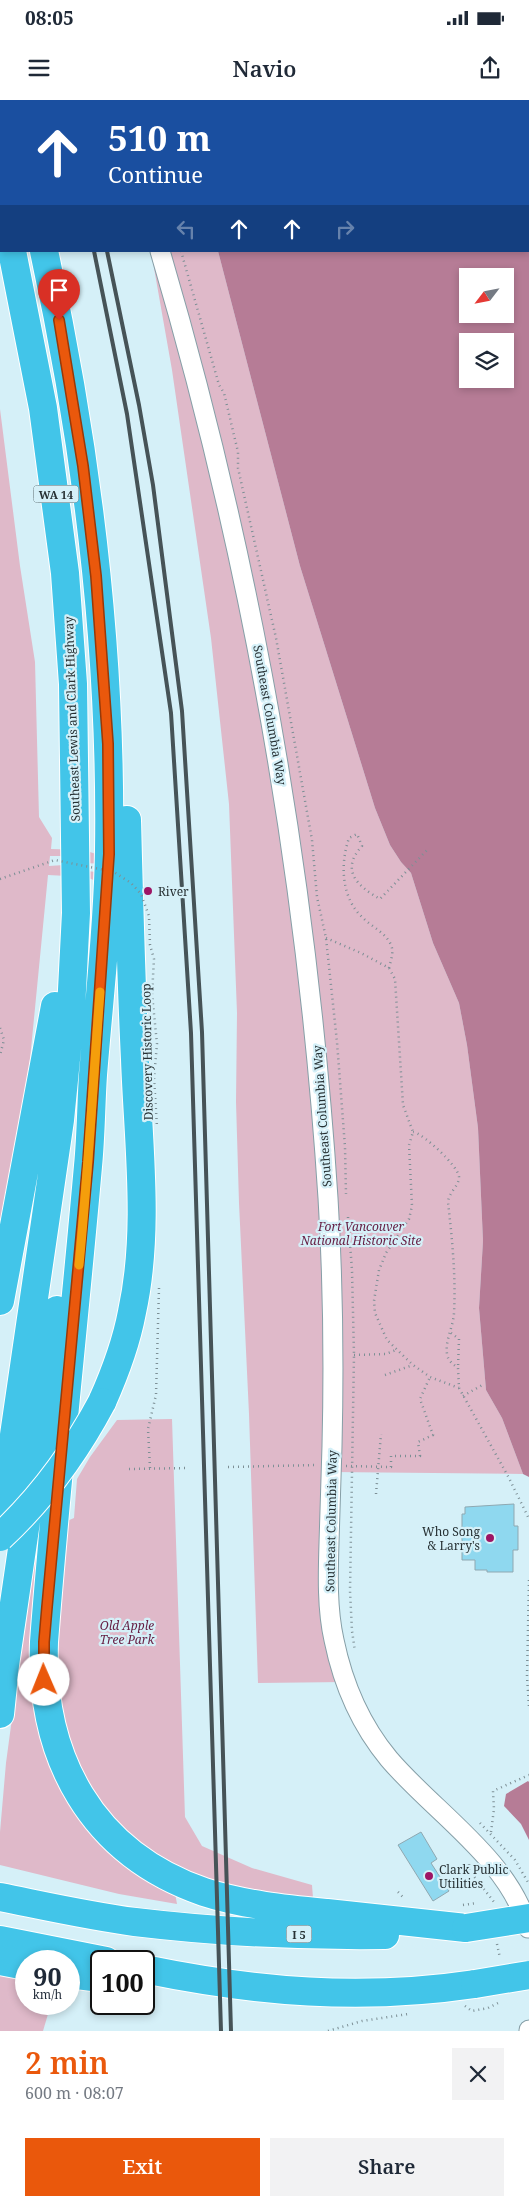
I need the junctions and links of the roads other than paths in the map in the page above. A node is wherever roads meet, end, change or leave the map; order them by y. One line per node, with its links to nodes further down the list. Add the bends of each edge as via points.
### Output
1 (12, 252): 5 (highway, Southeast Lewis and Clark Highway / WA 14, via 43,408 65,574 73,684)
2 (44, 252): 4 (highway, WA 14, via 75,410)
3 (160, 252): 15 (street, Southeast Columbia Way, via 225,492 253,621 292,846 316,1045 329,1212 333,1363 332,1632 350,1695 370,1734 388,1757 500,1873 516,1899)
4 (90, 521): 6 (highway, via 105,687 109,799 106,910); 8 (highway, bridge, via 109,576 118,631 141,1198 139,1268 133,1312 120,1358 102,1402 78,1446 31,1506)
5 (75, 861): 7 (highway, via 54,1014); 8 (highway, via 75,956 60,1120)
6 (93, 1079): 9 (highway); 12 (highway, via 44,1642 46,1700 61,1757 88,1807 116,1839 148,1865 189,1886 230,1899 274,1907)
7 (0, 1301)
8 (0, 1528)
9 (0, 1714)
10 (0, 1880): 14 (highway)
11 (0, 1897): 14 (highway, I 5)
12 (463, 1917): 13 (highway, I 5, bridge); 14 (highway, I 5, via 384,1935 198,1929)
13 (529, 1918)
14 (133, 1922)
15 (529, 1932)
16 (0, 1940): 17 (highway)
17 (90, 1958)
18 (0, 1961): 19 (highway)
19 (15, 1964)
20 (155, 1971): 22 (highway)
21 (529, 1975): 22 (highway, bridge, via 469,1994 421,1991 337,1994)
22 (199, 1980): 23 (highway)
23 (155, 1981)

